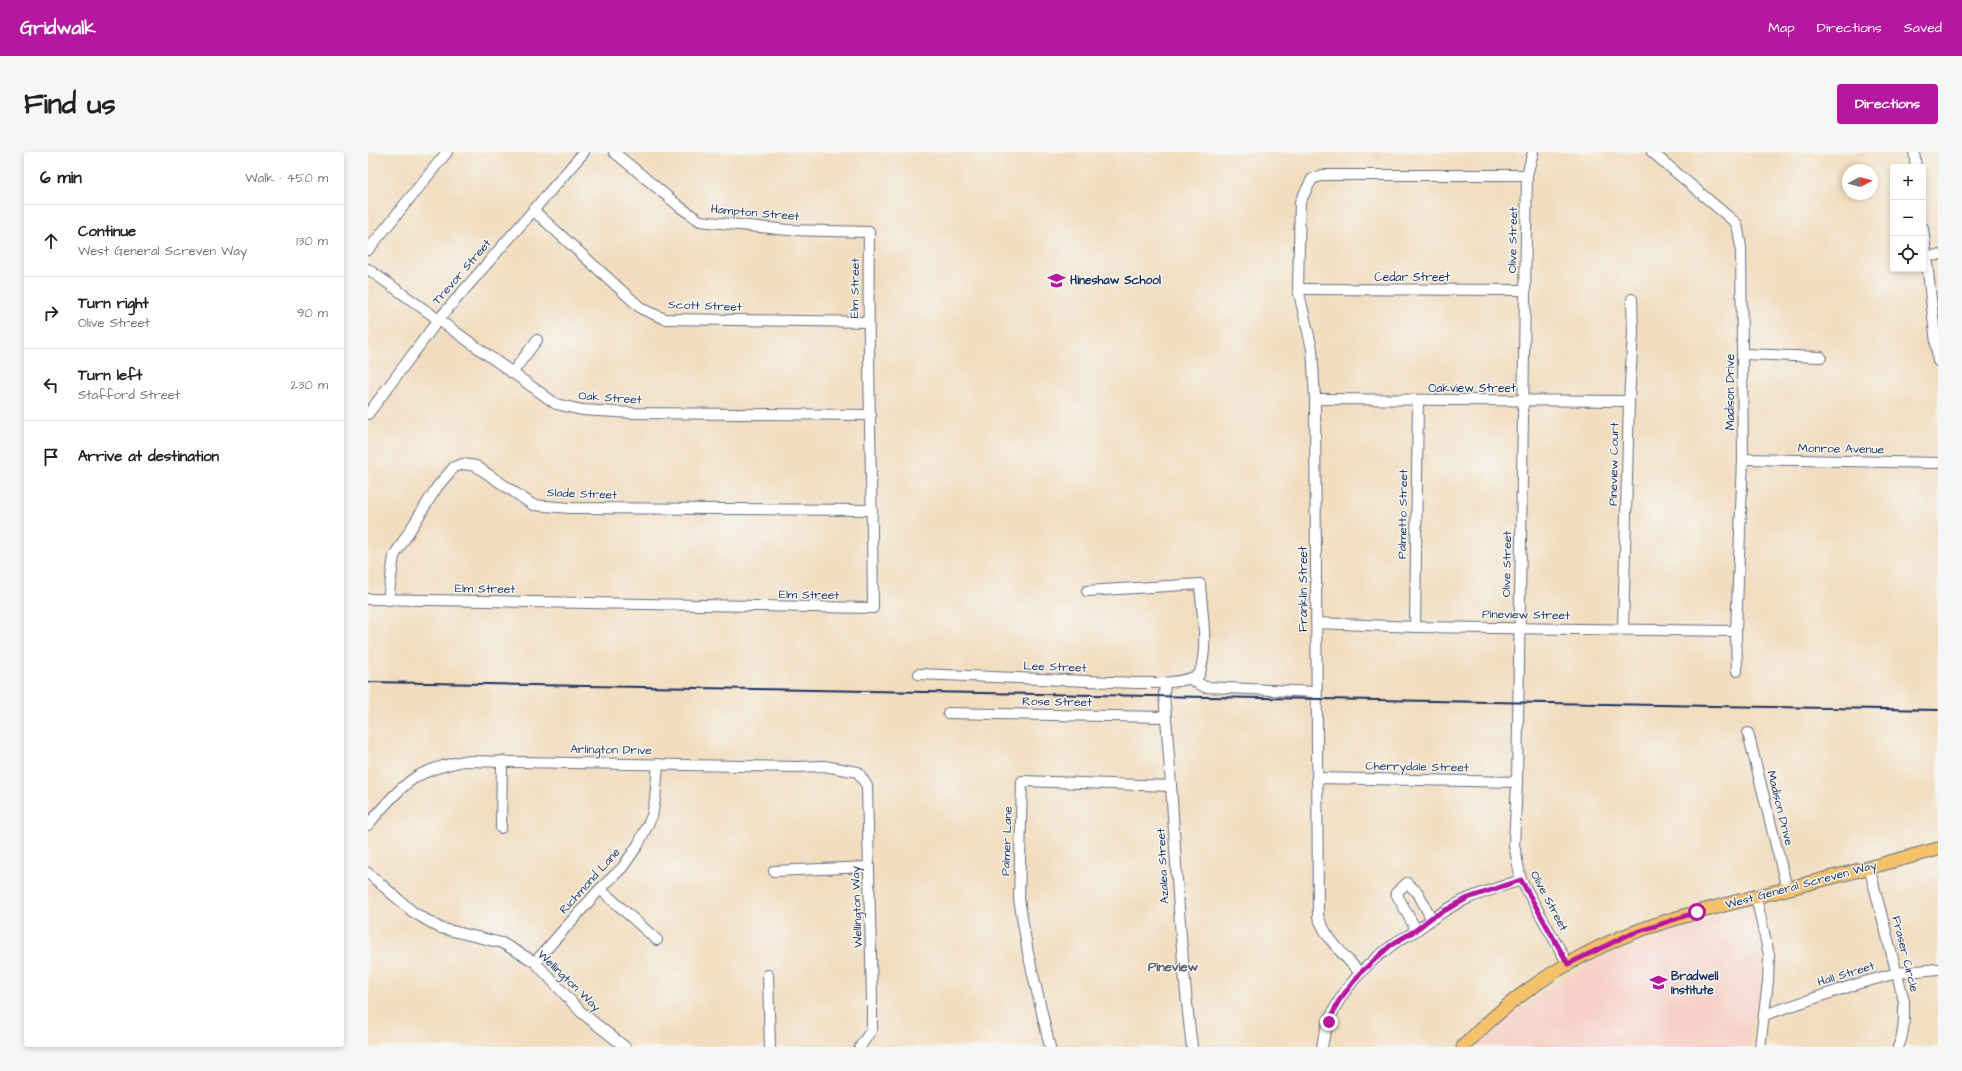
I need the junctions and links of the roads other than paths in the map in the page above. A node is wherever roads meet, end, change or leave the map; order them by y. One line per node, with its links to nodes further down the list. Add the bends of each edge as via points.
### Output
1 (447, 152): 11 (street)
2 (584, 152): 9 (street, Trevor Street)
3 (614, 152): 10 (street, Hampton Street, via 700,221 788,230)
4 (1533, 152): 8 (street, Olive Street)
5 (1652, 152): 21 (street, Madison Drive, via 1737,224 1741,247)
6 (1916, 152): 7 (street)
7 (1916, 164)
8 (1527, 175): 15 (street, Franklin Street, via 1324,175 1312,180 1300,202); 16 (street, Olive Street)
9 (532, 210): 18 (street, Trevor Street); 19 (street, Scott Street, via 642,309 665,319)
10 (869, 232): 19 (street, Elm Street)
11 (368, 250)
12 (1938, 255): 13 (street)
13 (1926, 256): 23 (street)
14 (368, 269): 18 (street, Oak Street)
15 (1298, 289): 16 (street, Cedar Street); 25 (street, Franklin Street, via 1312,349)
16 (1525, 290): 27 (street, Olive Street)
17 (1632, 299): 28 (street, Pineview Court)
18 (439, 319): 24 (street, Oak Street); 29 (street, Trevor Street)
19 (868, 322): 30 (street, Elm Street)
20 (537, 340): 24 (street)
21 (1742, 354): 22 (street); 31 (street, Madison Drive)
22 (1821, 357)
23 (1938, 360)
24 (512, 373): 30 (street, Oak Street, via 556,404 582,410 632,413)
25 (1315, 399): 26 (street, Oakview Street); 37 (street, Franklin Street)
26 (1418, 401): 27 (street, Oakview Street); 38 (street, Palmetto Street)
27 (1522, 401): 28 (street, Oakview Street); 39 (street, Olive Street)
28 (1629, 401): 40 (street, Pineview Court)
29 (368, 414)
30 (871, 415): 33 (street, Elm Street)
31 (1743, 459): 32 (street, Monroe Avenue); 41 (street, Madison Drive)
32 (1938, 463)
33 (872, 510): 36 (street, Slade Street, via 570,508 533,505 476,466 463,464 454,467 437,487 394,556); 36 (street, Elm Street, via 873,608)
34 (1087, 591): 44 (street, via 1200,584 1204,663 1199,675)
35 (368, 599): 36 (street, Elm Street)
36 (388, 600)
37 (1317, 623): 38 (street, Pineview Street); 46 (street, Franklin Street)
38 (1415, 627): 39 (street, Pineview Street)
39 (1519, 627): 40 (street, Pineview Street); 53 (street, Olive Street)
40 (1623, 629): 41 (street, Pineview Street)
41 (1736, 631): 42 (street, Madison Drive)
42 (1737, 671)
43 (919, 674): 45 (street, Lee Street)
44 (1190, 679): 45 (street, Lee Street); 46 (street, via 1205,687)
45 (1165, 683): 48 (street, Azalea Street)
46 (1316, 692): 52 (street, Franklin Street)
47 (948, 712): 48 (street, Rose Street)
48 (1166, 717): 55 (street, Azalea Street)
49 (1748, 733): 65 (street, Madison Drive)
50 (502, 760): 51 (street, Arlington Drive); 56 (street, Arlington Drive, via 463,761 438,767 414,778); 57 (street)
51 (658, 764): 54 (street, Arlington Drive, via 824,766 858,772); 64 (street, Richmond Lane, via 652,816 638,845 622,868)
52 (1317, 778): 53 (street, Cherrydale Street); 74 (street, Franklin Street, via 1318,916 1329,939)
53 (1517, 782): 63 (street, Olive Street, via 1514,845)
54 (867, 786): 59 (street, Wellington Way)
55 (1171, 786): 80 (street, Palmer Lane, via 1022,781 1019,898 1028,953); 81 (street, Azalea Street, via 1179,921)
56 (368, 825)
57 (501, 828)
58 (1938, 849): 60 (main road, West General Screven Way)
59 (868, 867): 61 (street); 79 (street, Wellington Way, via 872,1029)
60 (1869, 867): 65 (main road, West General Screven Way); 73 (street, Fraser Circle)
61 (774, 871)
62 (368, 872): 70 (street, Wellington Way, via 413,912 440,928 502,943)
63 (1521, 880): 67 (street, via 1468,898); 71 (street, Olive Street)
64 (600, 889): 69 (street); 70 (street, Richmond Lane)
65 (1787, 889): 66 (main road, West General Screven Way)
66 (1756, 897): 71 (main road, West General Screven Way, via 1659,923 1614,941); 76 (street, via 1769,955)
67 (1431, 918): 68 (street); 68 (street, via 1418,893 1407,883 1396,894)
68 (1416, 930): 74 (street, via 1391,945)
69 (657, 940)
70 (535, 962): 77 (street, Wellington Way, via 581,1012)
71 (1568, 964): 83 (main road, West General Screven Way, via 1520,996)
72 (1938, 969): 73 (street, Hall Street)
73 (1897, 972): 76 (street, Hall Street); 85 (street, Fraser Circle, via 1904,1001 1904,1020)
74 (1360, 973): 82 (street, via 1333,1012)
75 (768, 975): 78 (street)
76 (1764, 1015): 84 (street)
77 (625, 1047)
78 (770, 1047)
79 (860, 1047)
80 (1050, 1047)
81 (1192, 1047)
82 (1322, 1047)
83 (1463, 1047)
84 (1760, 1047)
85 (1898, 1047)

